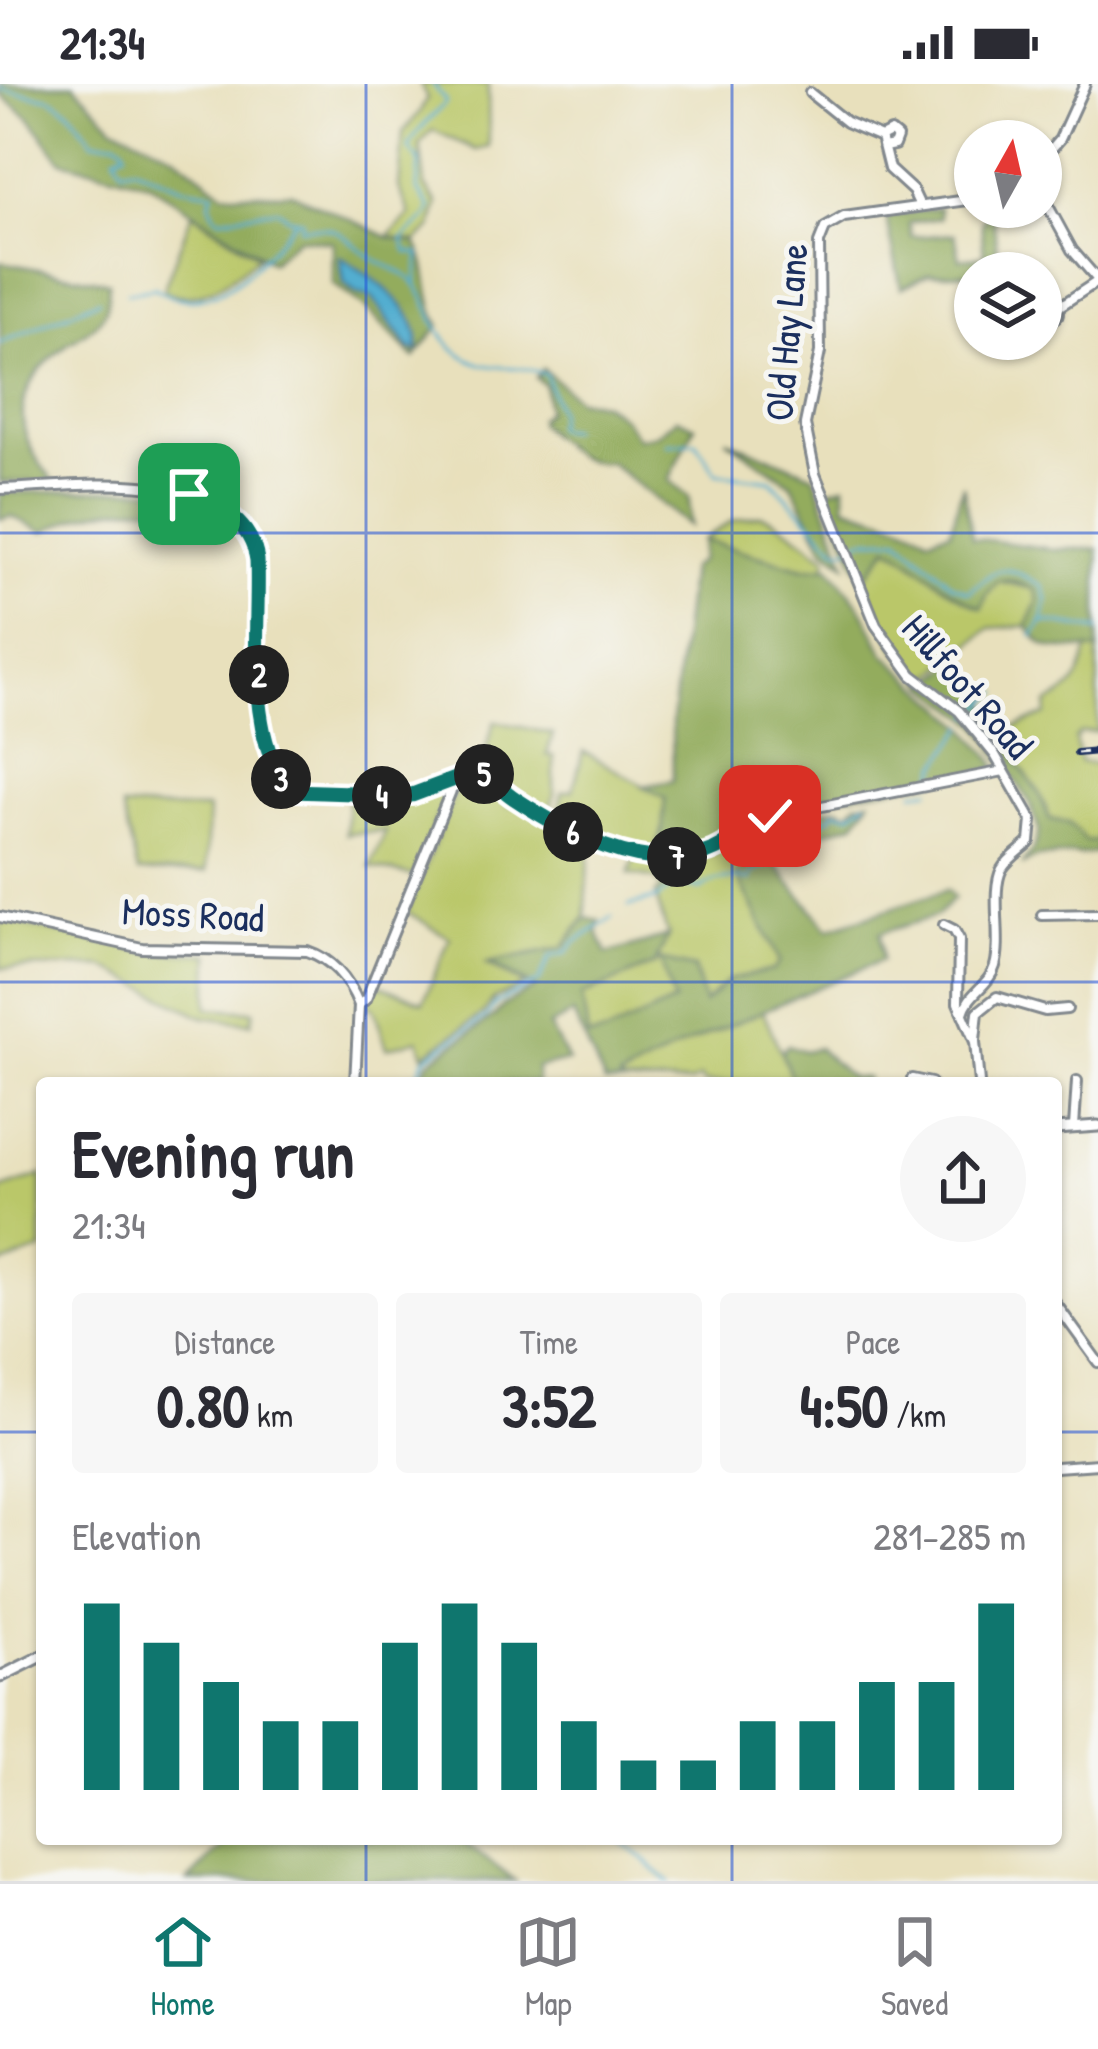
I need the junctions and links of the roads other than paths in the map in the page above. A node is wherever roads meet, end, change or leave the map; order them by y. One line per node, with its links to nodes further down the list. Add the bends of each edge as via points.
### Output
1 (1084, 84): 3 (street)
2 (810, 93): 5 (street, via 883,142 890,169)
3 (1062, 134)
4 (954, 202): 5 (street, Old Hay Lane)
5 (920, 206): 10 (street, Old Hay Lane, via 836,220 819,243 820,352 806,438)
6 (1060, 228): 7 (street)
7 (1098, 280): 8 (street)
8 (1062, 305)
9 (0, 489): 12 (street, via 160,487 232,515 256,553 261,722 287,787 400,796)
10 (860, 586): 11 (street, Hillfoot Road, via 894,654 959,711)
11 (1004, 771): 12 (street, via 770,816 719,847 679,857 592,843 481,772); 19 (street, Hillfoot Road, via 1033,835 1001,872 996,960)
12 (454, 781): 17 (street)
13 (1098, 914): 15 (street)
14 (0, 916): 17 (street, Moss Road, via 142,948 307,951 344,976)
15 (1042, 916)
16 (944, 925): 19 (street, via 958,939)
17 (359, 1005): 21 (street)
18 (1067, 1009): 20 (street, via 997,997 978,1012)
19 (962, 1013): 20 (street)
20 (975, 1042): 22 (street)
21 (355, 1077)
22 (979, 1077)
23 (1077, 1081): 25 (street)
24 (1098, 1126): 25 (main road)
25 (1074, 1127): 26 (main road)
26 (1062, 1128)
27 (1062, 1312): 28 (street)
28 (1098, 1362)
29 (1098, 1464): 30 (street)
30 (1062, 1467)
31 (36, 1659): 32 (main road)
32 (0, 1677)

